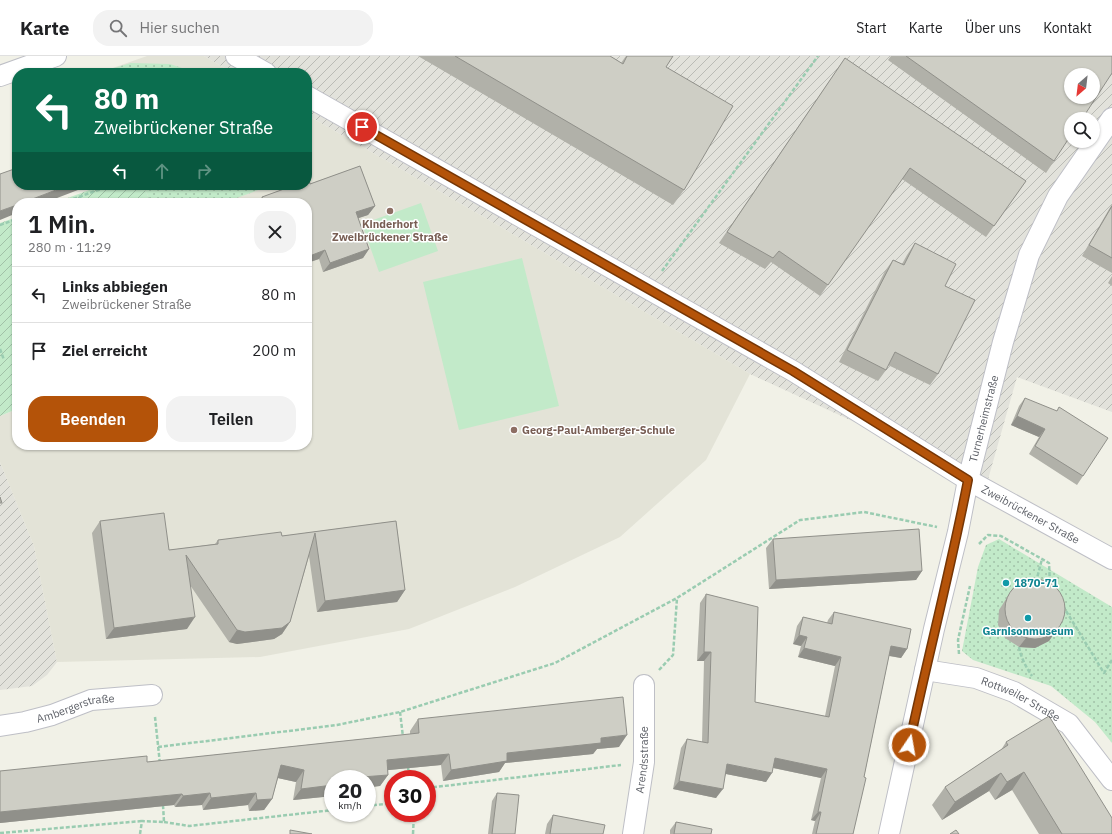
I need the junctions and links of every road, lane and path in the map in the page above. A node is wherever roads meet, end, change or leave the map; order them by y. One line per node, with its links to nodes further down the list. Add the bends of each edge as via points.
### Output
1 (56, 56): 4 (street)
2 (236, 56): 5 (street)
3 (818, 56): 15 (path)
4 (22, 68)
5 (257, 68)
6 (12, 72): 7 (street)
7 (0, 76)
8 (312, 99): 15 (street, Zweibrückener Straße)
9 (1112, 118): 18 (street, Turnerheimstraße, via 1058,196 1029,255 1003,342)
10 (99, 190): 11 (path)
11 (80, 197): 12 (path)
12 (77, 198)
13 (12, 221): 14 (path)
14 (0, 225)
15 (649, 289): 18 (street, Zweibrückener Straße, via 793,371)
16 (0, 348): 17 (path)
17 (4, 360)
18 (968, 480): 19 (street, Turnerheimstraße); 22 (street, Zweibrückener Straße)
19 (958, 532): 26 (path, via 864,512 800,520); 30 (street, Turnerheimstraße)
20 (978, 550): 21 (path, via 980,543 988,535 1001,536)
21 (1042, 558): 24 (path); 25 (path, via 1049,563 1049,583)
22 (1112, 559)
23 (971, 580): 28 (path, via 958,640 959,654)
24 (1034, 588)
25 (1053, 590)
26 (677, 598): 33 (path, via 673,655); 35 (path, via 555,664)
27 (1061, 603): 29 (path, via 1104,673)
28 (963, 657)
29 (1112, 660)
30 (925, 670): 43 (street, Rottweiler Straße, via 976,678 1014,692 1069,724); 54 (street, Turnerheimstraße)
31 (1027, 677): 32 (path)
32 (1034, 678)
33 (644, 685): 39 (street, Arendsstraße)
34 (152, 694): 36 (street, Ambergerstraße, via 91,700 52,715); 38 (path)
35 (400, 712): 37 (path); 38 (path, via 337,725)
36 (0, 726)
37 (404, 742)
38 (158, 747): 41 (path)
39 (644, 762): 44 (path); 53 (street, Arendsstraße)
40 (407, 764): 42 (path)
41 (160, 770)
42 (408, 770)
43 (1112, 780)
44 (436, 787)
45 (162, 800): 48 (path)
46 (324, 811): 48 (path, via 189,826)
47 (142, 821): 48 (path); 50 (path); 51 (path)
48 (164, 822)
49 (414, 822): 52 (path)
50 (0, 833)
51 (140, 834)
52 (413, 834)
53 (634, 834)
54 (889, 834)

